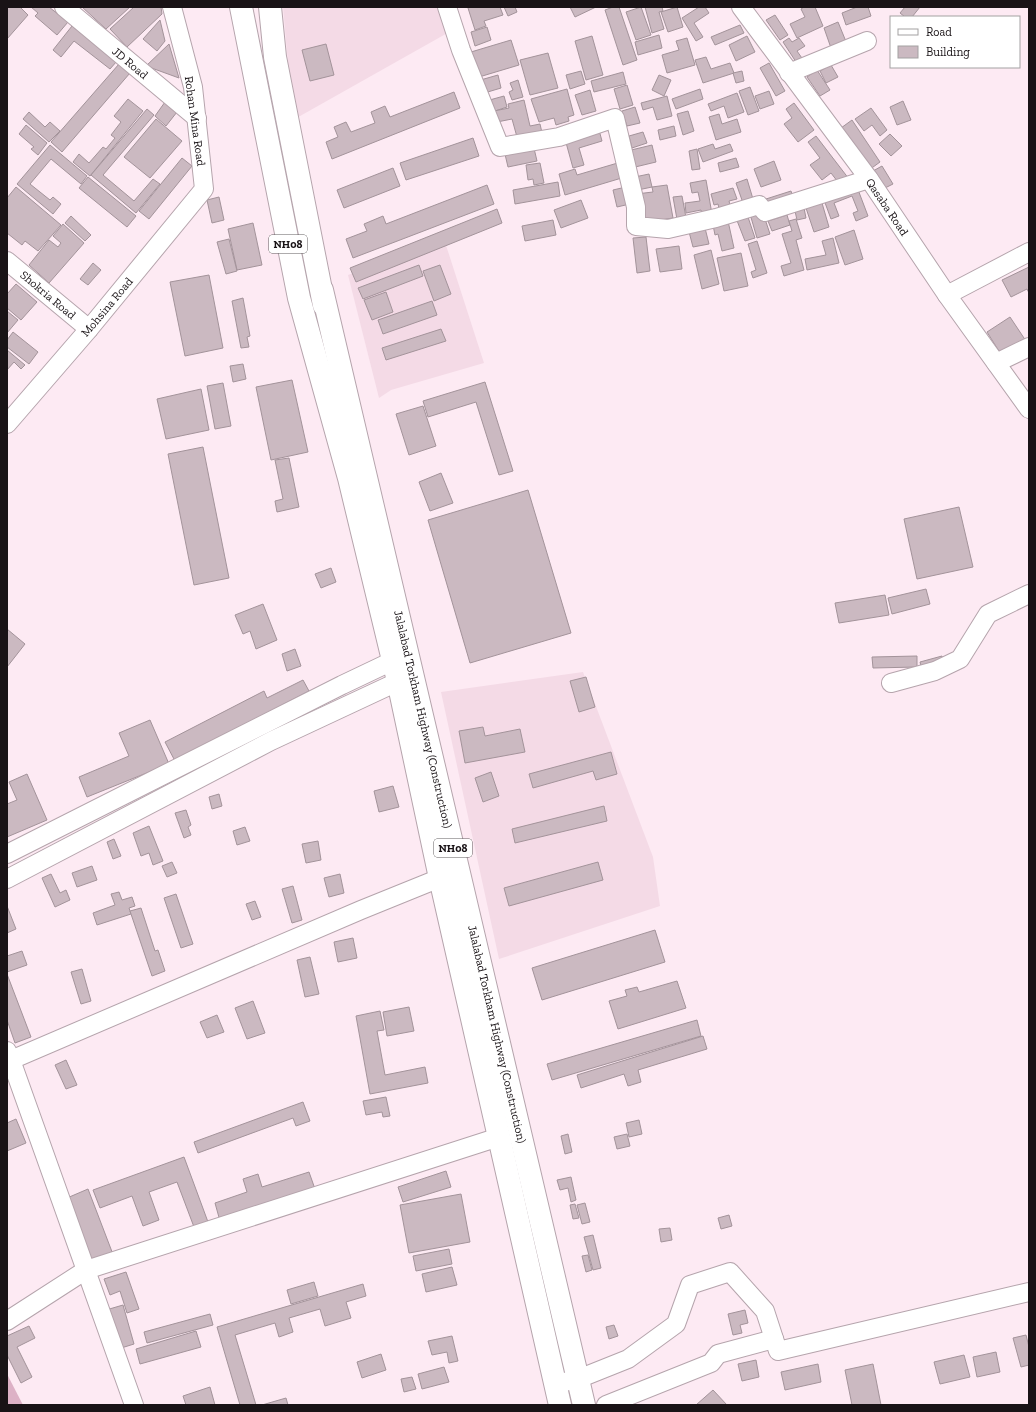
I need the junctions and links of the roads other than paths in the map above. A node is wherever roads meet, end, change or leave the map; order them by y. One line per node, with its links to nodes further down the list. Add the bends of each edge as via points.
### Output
1 (64, 7): 9 (street, JD Road)
2 (172, 7): 9 (street, Rohan Mina Road, via 193,87)
3 (241, 7): 21 (highway, NH08, via 299,298)
4 (270, 7): 14 (highway, NH08, via 275,57)
5 (447, 7): 10 (street, via 461,50 500,147 559,136 615,118 636,207 636,229 668,228 716,218 759,205 765,212)
6 (741, 7): 8 (street, Qasaba Road)
7 (867, 41): 8 (street)
8 (789, 72): 10 (street, Qasaba Road)
9 (196, 118): 11 (street, Rohan Mina Road)
10 (868, 179): 15 (street, Qasaba Road)
11 (204, 189): 16 (street, Mohsina Road)
12 (1029, 252): 15 (street)
13 (7, 261): 16 (street, Shokria Road)
14 (322, 290): 21 (highway, NH08); 23 (highway, Jalalabad Torkham Highway (Construction) / NH08)
15 (947, 295): 18 (street, Qasaba Road)
16 (89, 329): 20 (street, Mohsina Road)
17 (1029, 346): 18 (street)
18 (996, 363): 19 (street, Qasaba Road)
19 (1029, 409)
20 (7, 424)
21 (349, 478): 23 (highway, NH08)
22 (1029, 594): 24 (street, via 988,614 960,659 935,672)
23 (403, 667): 25 (street); 26 (street); 28 (highway, NH08); 32 (highway, Jalalabad Torkham Highway (Construction) / NH08)
24 (891, 683)
25 (342, 685): 26 (street); 27 (street)
26 (349, 704): 29 (street, via 271,741)
27 (7, 854)
28 (440, 878): 30 (street); 31 (highway, NH08)
29 (7, 879)
30 (9, 1056): 34 (street)
31 (499, 1137): 33 (highway, NH08); 34 (street)
32 (549, 1255): 33 (highway); 38 (highway, Jalalabad Torkham Highway (Construction) / NH08)
33 (527, 1260): 39 (highway, NH08)
34 (86, 1270): 36 (street); 40 (street)
35 (1029, 1292): 37 (street, via 778,1351)
36 (7, 1321)
37 (774, 1339): 38 (street, via 765,1311 730,1272 690,1285 676,1324 628,1359); 43 (street, via 718,1354 711,1364)
38 (578, 1379): 39 (street); 42 (highway, Jalalabad Torkham Highway (Construction) / NH08)
39 (555, 1384): 41 (highway, NH08)
40 (134, 1405)
41 (560, 1405)
42 (584, 1405)
43 (606, 1405)

